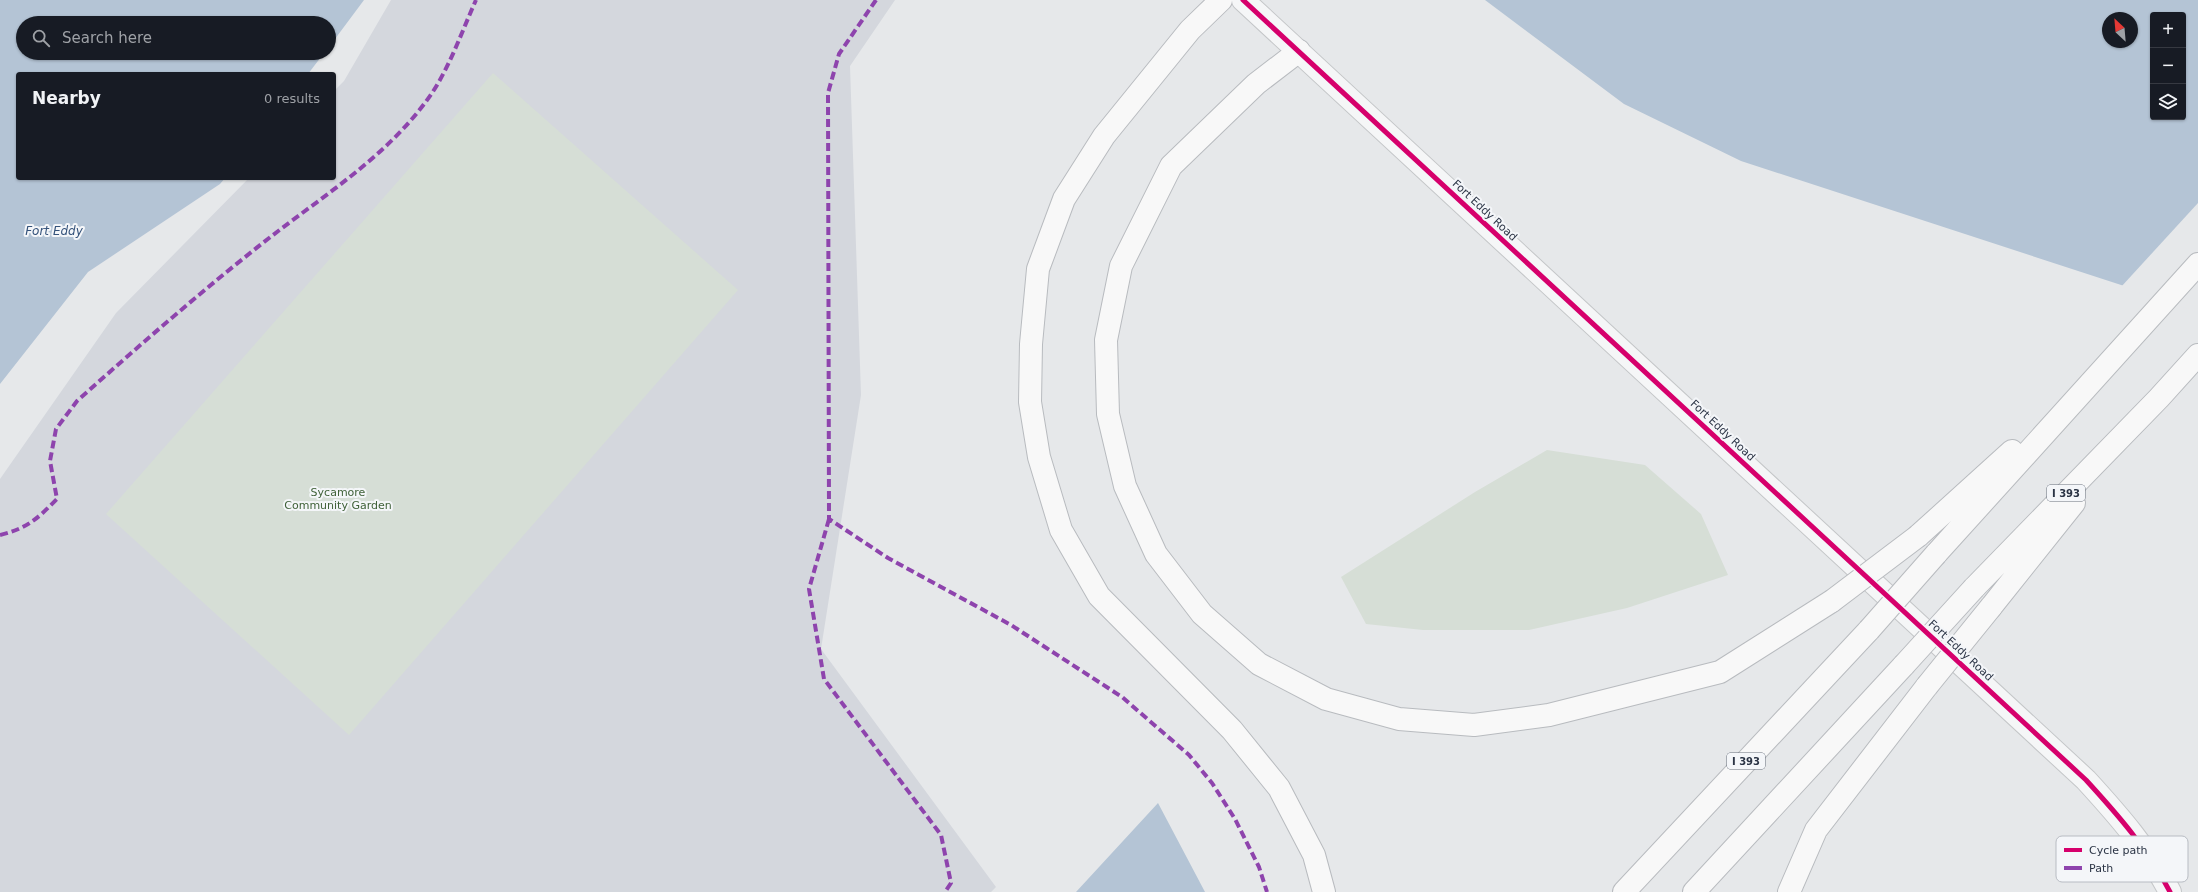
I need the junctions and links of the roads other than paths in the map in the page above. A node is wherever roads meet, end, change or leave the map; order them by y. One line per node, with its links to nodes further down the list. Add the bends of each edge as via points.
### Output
1 (1222, 0): 10 (highway, via 1190,30 1104,136 1064,199 1038,269 1031,344 1030,402 1039,457 1061,530 1099,596 1232,730 1279,788 1314,855)
2 (1243, 0): 3 (street, Fort Eddy Road)
3 (1299, 51): 6 (highway, bridge, via 1256,84 1171,166 1121,266 1106,340 1108,414 1125,486 1156,554 1202,614 1259,664 1326,699 1399,719 1474,725 1549,715 1720,672 1832,600 1918,536); 8 (street, Fort Eddy Road, via 2086,780)
4 (2198, 264): 6 (highway, I 393)
5 (2198, 355): 7 (highway, I 393)
6 (2101, 369): 11 (highway, I 393, bridge, via 1869,630)
7 (2159, 398): 12 (highway, I 393, bridge, via 1974,588); 13 (highway, bridge, via 1927,686 1816,830)
8 (2135, 836)
9 (2165, 882): 14 (street, Fort Eddy Road)
10 (1324, 892)
11 (1624, 892)
12 (1694, 892)
13 (1788, 892)
14 (2170, 892)

